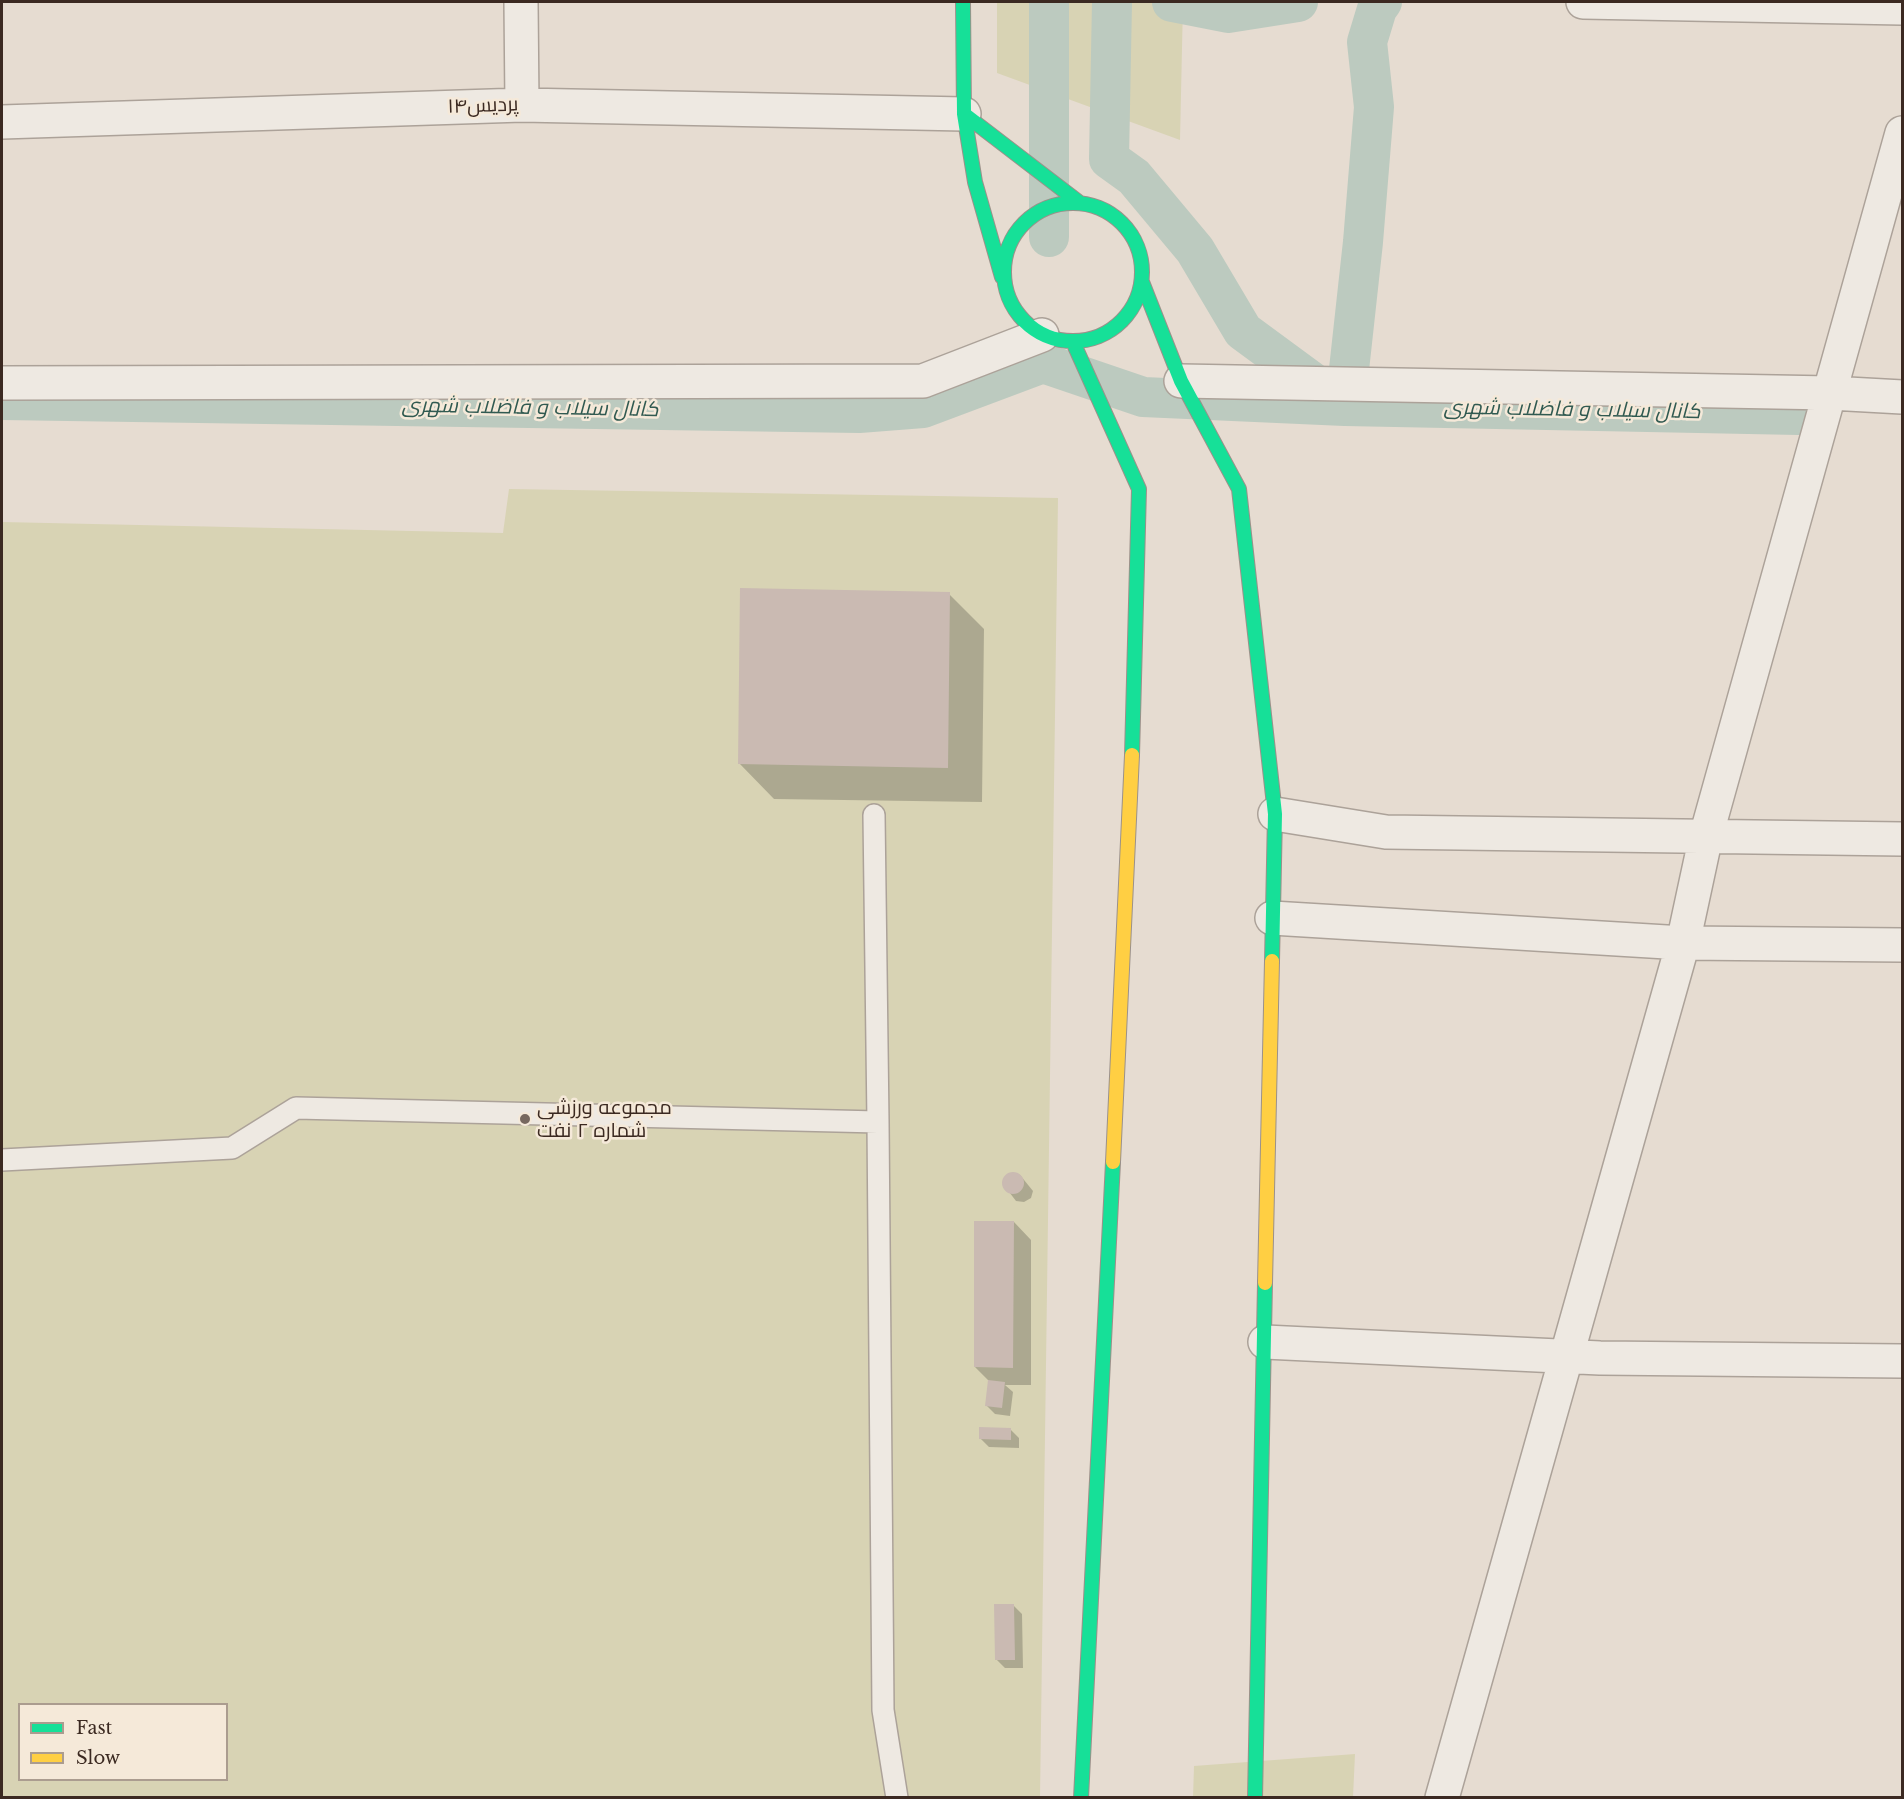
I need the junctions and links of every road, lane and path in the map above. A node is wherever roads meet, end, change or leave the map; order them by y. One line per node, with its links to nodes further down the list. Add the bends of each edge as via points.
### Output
1 (521, 2): 6 (street)
2 (963, 2): 7 (street)
3 (1583, 2): 4 (street)
4 (1809, 3): 5 (street)
5 (1902, 8)
6 (522, 105): 7 (street, پردیس۱۴); 8 (street, پردیس۱۴)
7 (964, 114): 10 (street); 12 (street, via 975,182)
8 (2, 122)
9 (1902, 133): 16 (street)
10 (1080, 203): 11 (street, via 1107,211 1128,229 1140,254); 12 (street, via 1048,207 1021,225 1005,253)
11 (1142, 282): 13 (street, via 1132,309 1117,327 1096,338); 14 (street)
12 (1005, 286): 13 (street, via 1018,315)
13 (1057, 338): 15 (street, via 923,381); 31 (street, via 1139,489 1131,808)
14 (1181, 381): 16 (street); 18 (street, via 1239,489)
15 (2, 383)
16 (1830, 393): 17 (street); 20 (street)
17 (1902, 397)
18 (1275, 814): 20 (street, via 1386,832); 22 (street)
19 (874, 815): 25 (lane)
20 (1706, 836): 21 (street); 23 (street)
21 (1902, 839)
22 (1272, 918): 23 (street); 27 (street)
23 (1683, 943): 24 (street); 28 (street)
24 (1902, 945)
25 (878, 1122): 26 (lane, via 296,1108 232,1148); 30 (lane, via 883,1710)
26 (2, 1160)
27 (1265, 1342): 28 (street); 32 (street)
28 (1567, 1356): 29 (street); 33 (street)
29 (1902, 1361)
30 (897, 1797)
31 (1081, 1797)
32 (1255, 1797)
33 (1442, 1797)

